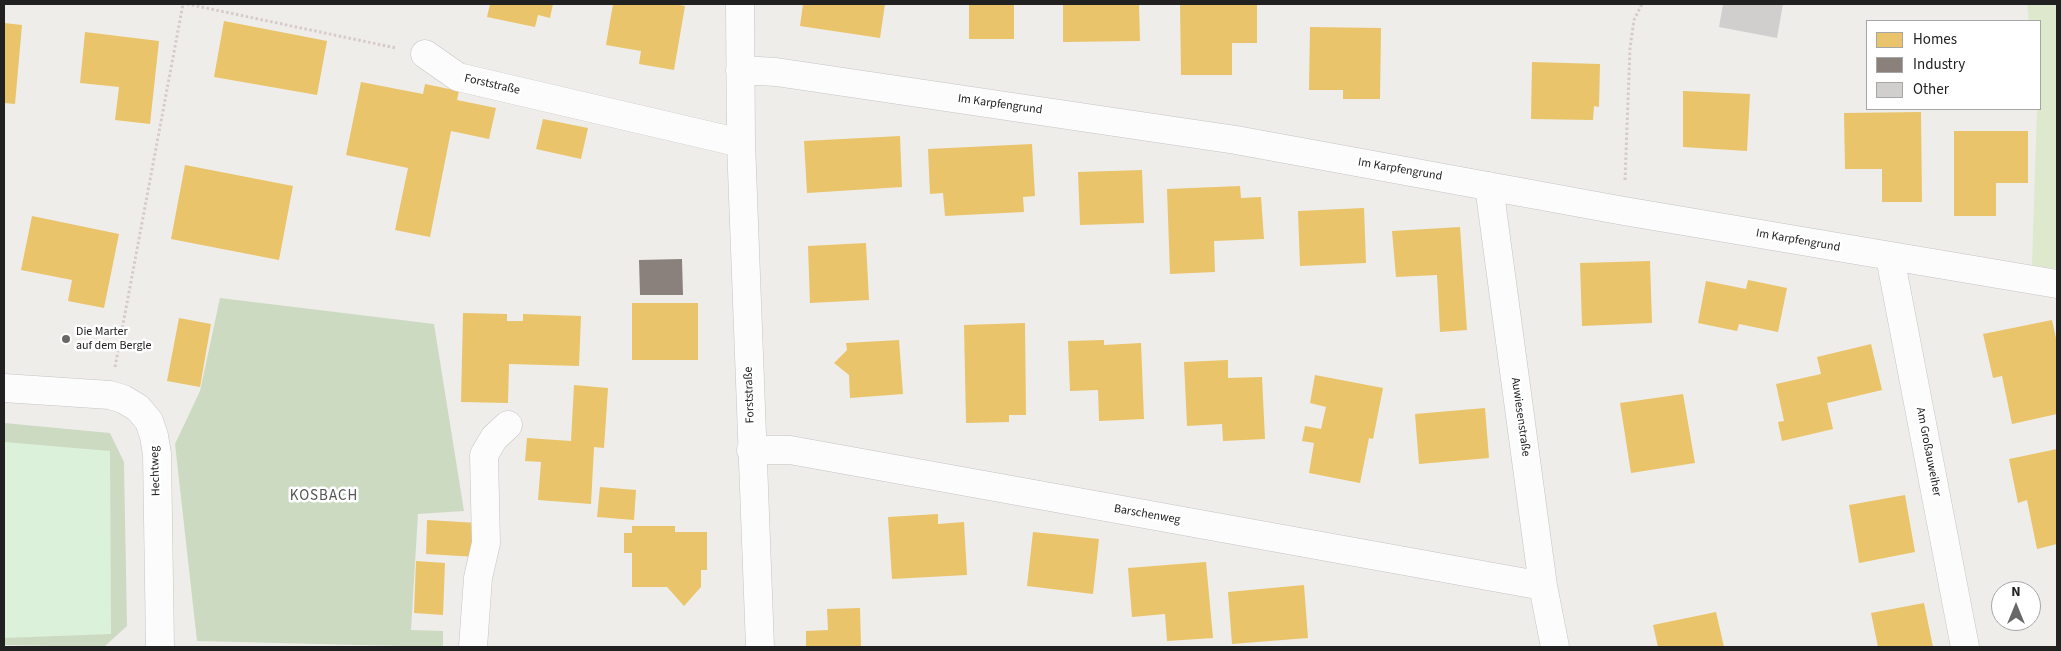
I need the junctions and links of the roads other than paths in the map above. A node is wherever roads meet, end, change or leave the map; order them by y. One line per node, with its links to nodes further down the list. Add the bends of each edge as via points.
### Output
1 (740, 4): 3 (street, Forststraße)
2 (425, 54): 4 (street, Forststraße, via 458,77)
3 (740, 70): 4 (street, Forststraße); 5 (street, Im Karpfengrund, via 776,72 1236,140)
4 (741, 143): 10 (street, Forststraße)
5 (1488, 186): 6 (street, Im Karpfengrund); 11 (street, Auwiesenstraße)
6 (1890, 257): 7 (street, Im Karpfengrund); 16 (street, Am Großauweiher)
7 (2057, 284)
8 (4, 388): 12 (street, Hechtweg, via 110,395 138,408 149,421 157,463)
9 (508, 425): 13 (street, via 494,438 484,455 486,543 478,578)
10 (752, 450): 11 (street, Barschenweg, via 790,450); 14 (street, Forststraße)
11 (1543, 586): 15 (street, Auwiesenstraße)
12 (160, 647)
13 (473, 647)
14 (760, 647)
15 (1554, 647)
16 (1965, 647)

